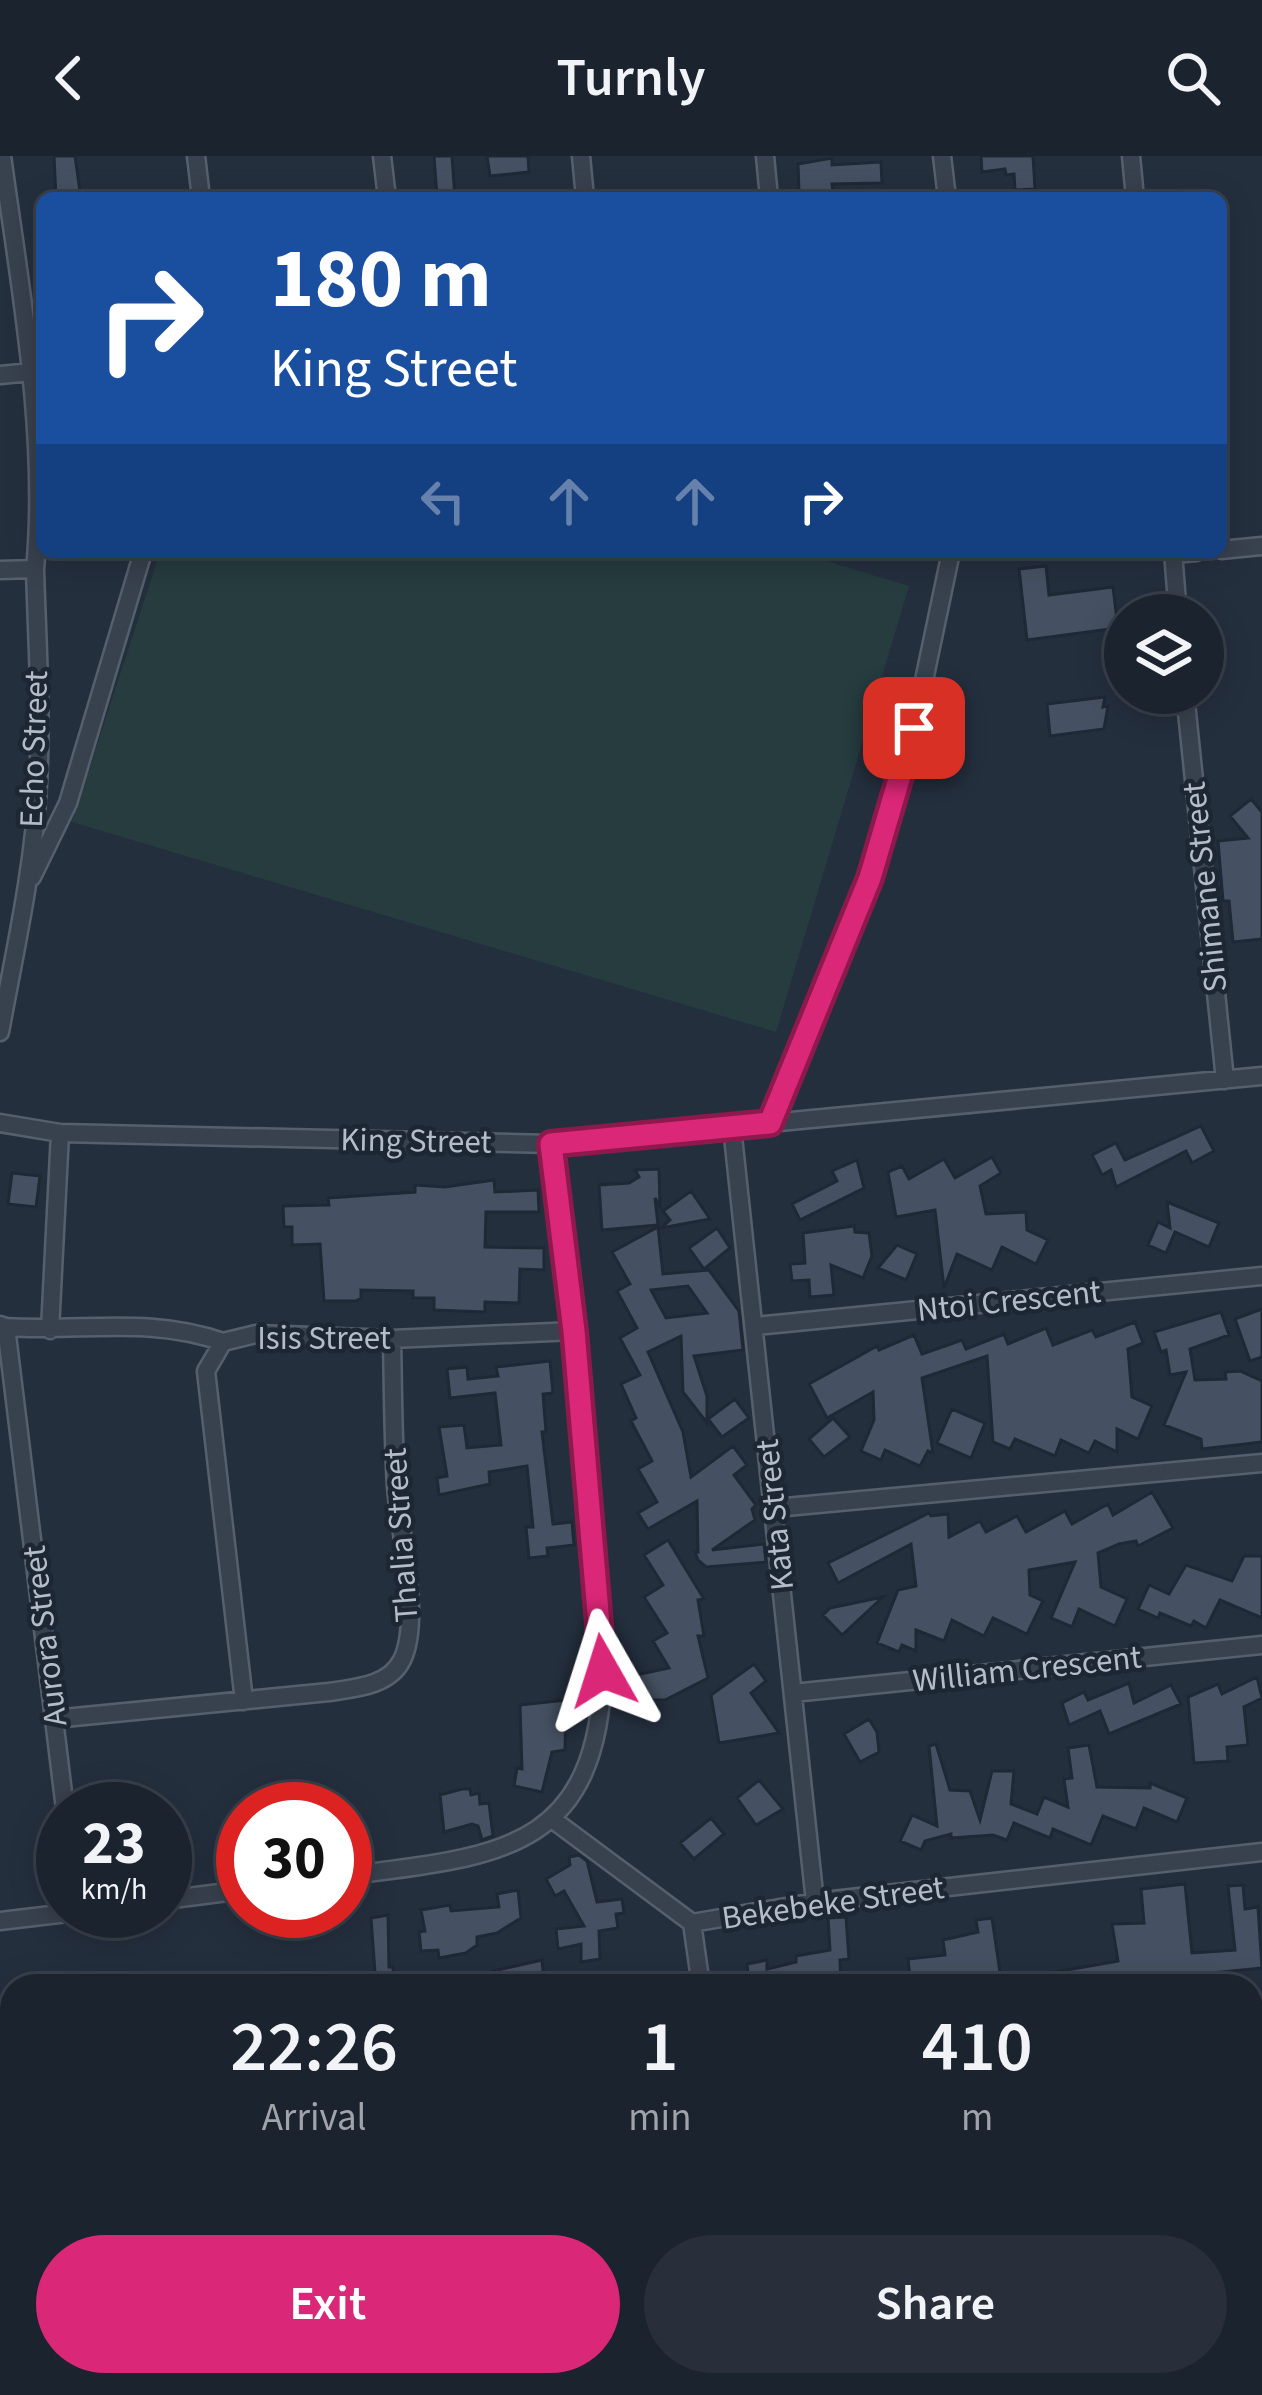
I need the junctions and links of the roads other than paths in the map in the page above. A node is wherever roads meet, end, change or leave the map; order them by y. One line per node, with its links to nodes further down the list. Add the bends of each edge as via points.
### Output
1 (2, 156): 14 (street, Echo Street)
2 (196, 156): 8 (street)
3 (382, 156): 9 (street)
4 (581, 156): 10 (street)
5 (765, 156): 11 (street)
6 (942, 156): 12 (street)
7 (1131, 156): 13 (street)
8 (199, 192)
9 (385, 192)
10 (584, 192)
11 (769, 192)
12 (946, 192)
13 (1135, 192)
14 (36, 372): 15 (street)
15 (0, 375)
16 (1262, 546): 17 (street)
17 (1227, 549)
18 (36, 558): 22 (street, Echo Street)
19 (140, 558): 26 (street, via 68,802)
20 (950, 558): 30 (street, via 914,728 870,878)
21 (1173, 558): 24 (street)
22 (35, 569): 23 (street); 26 (street, Echo Street, via 38,784)
23 (0, 570)
24 (1176, 594)
25 (1188, 714): 29 (street, Shimane Street)
26 (27, 888): 27 (street, Echo Street)
27 (0, 1032)
28 (1262, 1076): 29 (street, King Street)
29 (1225, 1080): 30 (street, King Street)
30 (770, 1123): 32 (street, King Street)
31 (0, 1124): 33 (street, King Street)
32 (732, 1127): 34 (street, King Street); 37 (street, Kata Street)
33 (60, 1133): 34 (street, King Street); 38 (street)
34 (551, 1144): 39 (street)
35 (1262, 1276): 37 (street, Ntoi Crescent)
36 (3, 1326): 38 (street); 47 (street, Aurora Street)
37 (755, 1326): 43 (street, Kata Street)
38 (50, 1330): 41 (street, via 186,1329)
39 (574, 1331): 40 (street, Isis Street); 49 (street, via 602,1712 585,1766)
40 (392, 1339): 41 (street, Isis Street, via 256,1334); 46 (street, Thalia Street, via 410,1618 401,1660 366,1686)
41 (223, 1342): 46 (street, Isis Street, via 206,1371)
42 (1262, 1463): 43 (street)
43 (775, 1508): 45 (street, Kata Street)
44 (1262, 1645): 45 (street, William Crescent)
45 (793, 1693): 52 (street, Kata Street)
46 (244, 1700): 47 (street, Thalia Street)
47 (54, 1719): 48 (street, Aurora Street)
48 (62, 1782)
49 (552, 1819): 51 (street, via 493,1853); 55 (street, Bekebeke Street)
50 (1262, 1852): 52 (street, Bekebeke Street)
51 (372, 1872)
52 (815, 1902): 55 (street, Bekebeke Street)
53 (36, 1916): 54 (street)
54 (0, 1921)
55 (692, 1923): 56 (street)
56 (699, 1974)

